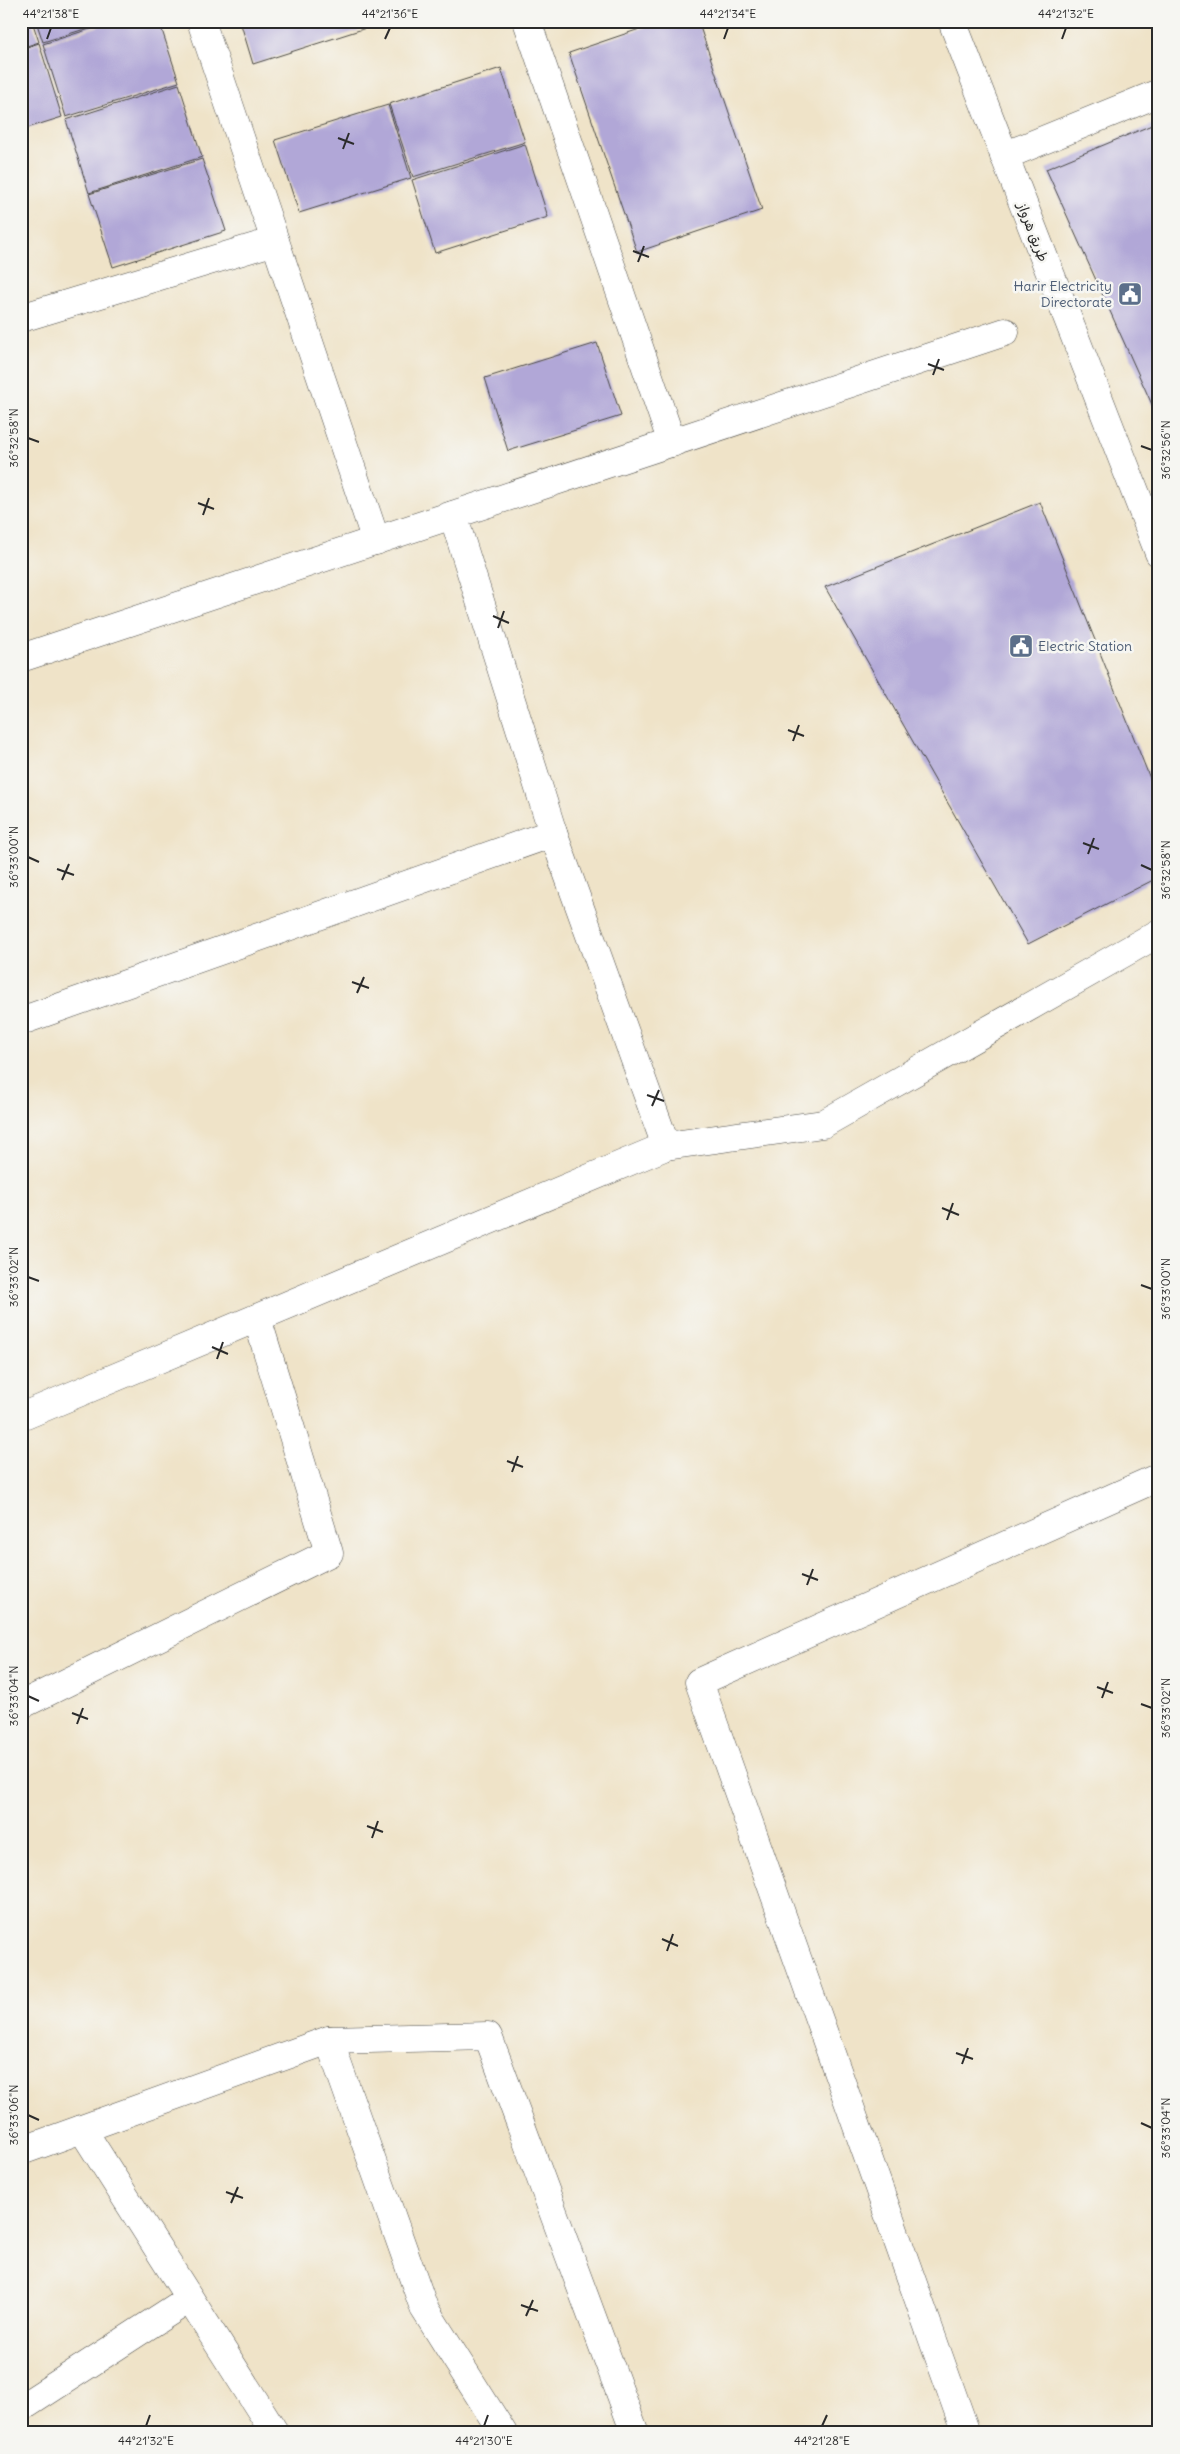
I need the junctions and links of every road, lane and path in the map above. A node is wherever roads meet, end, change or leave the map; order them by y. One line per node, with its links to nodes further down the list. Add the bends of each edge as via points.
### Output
1 (202, 21): 6 (street)
2 (527, 21): 9 (street)
3 (952, 21): 5 (street, طريق هرواز)
4 (1159, 92): 5 (street)
5 (1004, 156): 12 (street, طريق هرواز)
6 (275, 241): 7 (street); 11 (street)
7 (21, 318)
8 (1005, 332): 9 (street)
9 (672, 443): 10 (street)
10 (453, 516): 11 (street); 14 (street)
11 (376, 541): 13 (street)
12 (1159, 553)
13 (21, 658)
14 (553, 833): 16 (street); 17 (street)
15 (1159, 933): 17 (street, via 823,1124)
16 (21, 1021)
17 (666, 1146): 18 (street)
18 (258, 1318): 19 (street); 21 (street, via 329,1554)
19 (21, 1417)
20 (1159, 1478): 30 (street, via 699,1682)
21 (21, 1705)
22 (329, 2040): 23 (street); 28 (street, via 424,2308); 29 (street, via 488,2036)
23 (82, 2129): 24 (street); 25 (street)
24 (21, 2151)
25 (189, 2298): 26 (street); 27 (street)
26 (21, 2408)
27 (275, 2433)
28 (503, 2433)
29 (635, 2433)
30 (966, 2433)

